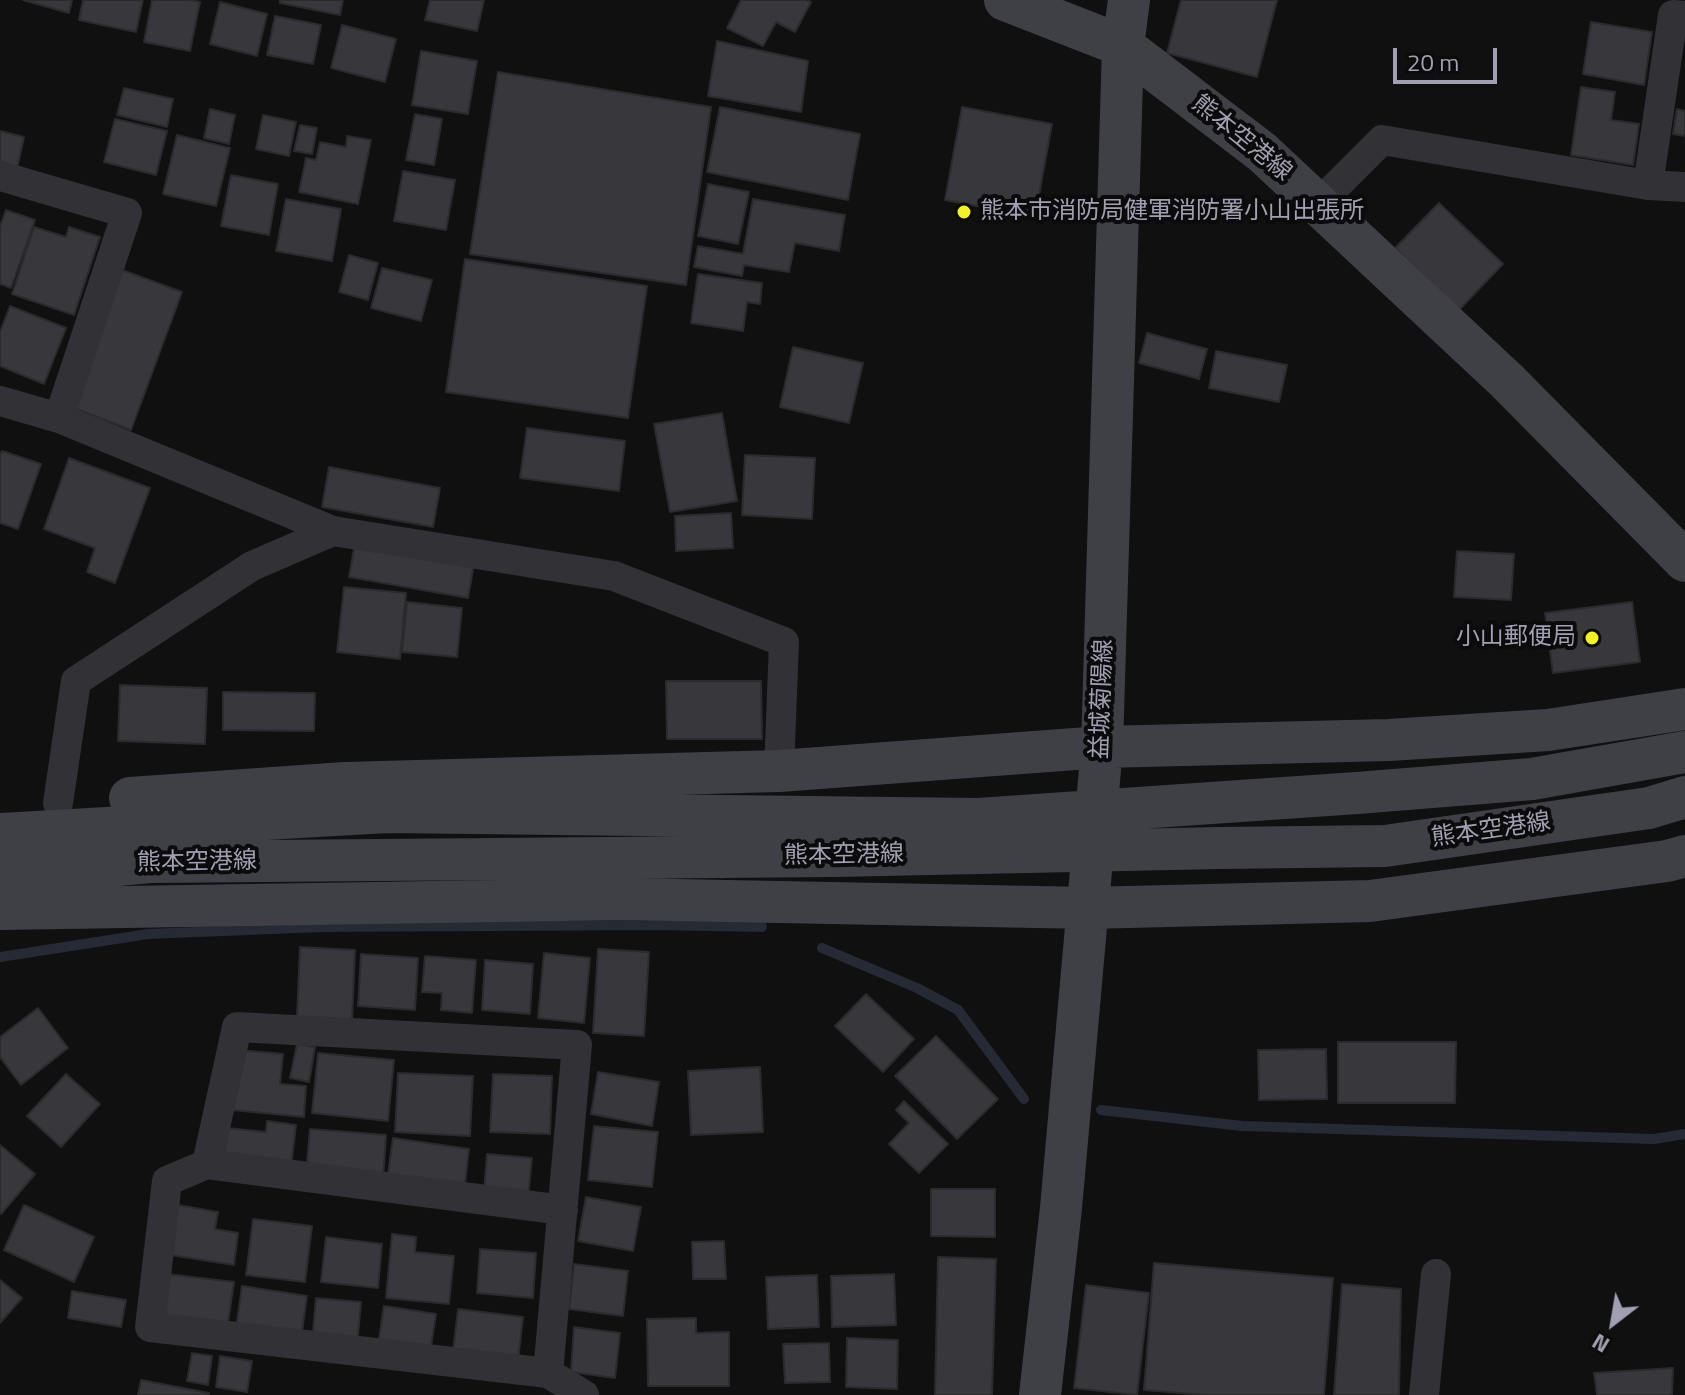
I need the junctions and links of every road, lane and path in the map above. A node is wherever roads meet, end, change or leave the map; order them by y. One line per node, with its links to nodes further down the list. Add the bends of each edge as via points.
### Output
1 (1005, 0): 4 (main road, 熊本空港線)
2 (1129, 0): 4 (main road, 益城菊陽線)
3 (1685, 16): 6 (street, via 1673,15)
4 (1123, 46): 8 (main road, 熊本空港線, via 1262,152); 14 (main road, 益城菊陽線)
5 (0, 176): 10 (street, via 127,213)
6 (1648, 185): 7 (street); 8 (street, via 1382,140)
7 (1685, 187)
8 (1318, 204): 12 (main road, 熊本空港線, via 1507,381)
9 (0, 401): 10 (street)
10 (59, 418): 11 (street)
11 (333, 531): 16 (street, via 614,576 784,642); 18 (street, via 252,566 76,681)
12 (1685, 561)
13 (1685, 709): 14 (main road, via 1548,730)
14 (1102, 747): 16 (main road); 23 (main road, 益城菊陽線)
15 (1685, 752): 20 (main road, 熊本空港線, via 1532,779 978,819 388,812)
16 (779, 771): 18 (main road, via 345,783)
17 (1685, 797): 22 (main road, 熊本空港線, via 1649,808 1385,846 150,862)
18 (58, 803): 19 (main road)
19 (0, 806)
20 (0, 834)
21 (1685, 856): 23 (main road, 熊本空港線, via 1370,901)
22 (0, 876)
23 (1088, 908): 24 (main road, 熊本空港線, via 624,899); 30 (main road, 益城菊陽線)
24 (0, 909)
25 (207, 1164): 26 (street); 26 (street, via 237,1027 577,1045); 28 (street, via 167,1181 150,1327)
26 (563, 1210): 28 (street)
27 (1436, 1274): 31 (street)
28 (548, 1373): 29 (street)
29 (584, 1395)
30 (1040, 1395)
31 (1424, 1395)

